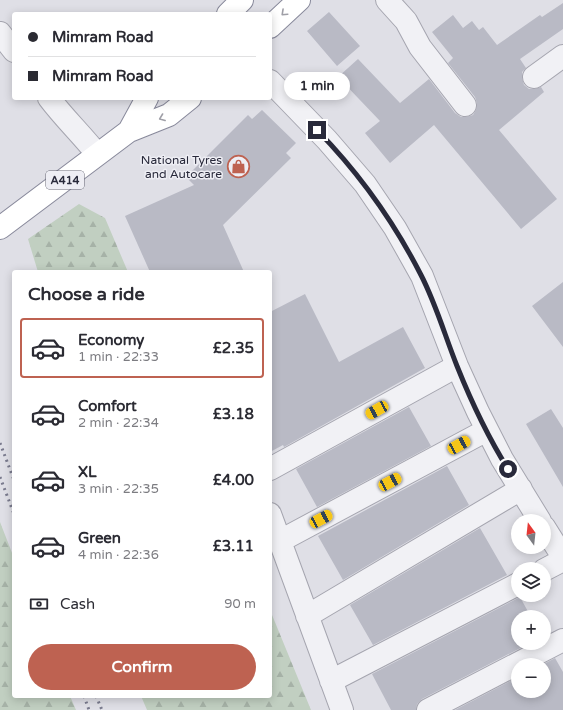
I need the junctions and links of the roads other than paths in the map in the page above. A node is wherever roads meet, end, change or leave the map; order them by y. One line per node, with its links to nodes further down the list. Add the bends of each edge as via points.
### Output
1 (242, 0): 4 (highway)
2 (299, 0): 5 (highway, one-way to 5)
3 (387, 0): 14 (lane, via 406,22 420,47)
4 (230, 12)
5 (272, 25)
6 (0, 33): 7 (lane)
7 (12, 48)
8 (563, 56): 9 (lane)
9 (534, 77)
10 (272, 83): 18 (lane, via 365,184 395,228 422,276)
11 (50, 100): 16 (lane)
12 (145, 100): 15 (highway, A414)
13 (188, 100): 15 (highway, A414, one-way to 15, via 169,115)
14 (465, 105)
15 (129, 130): 16 (highway, A414)
16 (97, 154): 17 (highway, A414)
17 (0, 228)
18 (457, 366): 19 (lane); 20 (lane)
19 (487, 430): 21 (lane); 25 (lane)
20 (272, 468)
21 (520, 489): 22 (lane); 29 (lane)
22 (536, 514)
23 (272, 519): 25 (lane)
24 (551, 539): 26 (lane)
25 (280, 541): 29 (lane)
26 (563, 559): 27 (lane)
27 (551, 566)
28 (511, 588): 31 (lane)
29 (307, 616): 31 (lane)
30 (563, 640): 33 (lane)
31 (331, 681): 32 (lane)
32 (342, 710)
33 (428, 710)

